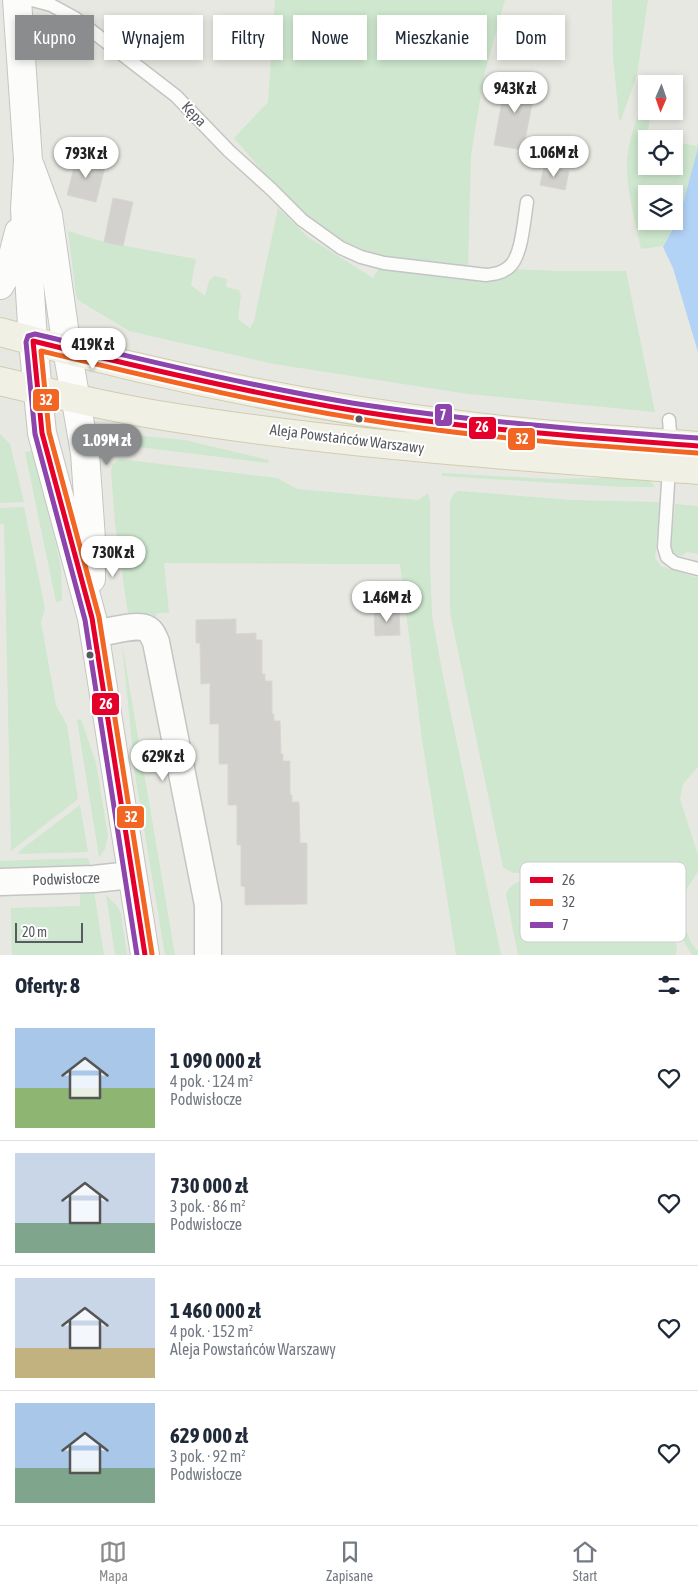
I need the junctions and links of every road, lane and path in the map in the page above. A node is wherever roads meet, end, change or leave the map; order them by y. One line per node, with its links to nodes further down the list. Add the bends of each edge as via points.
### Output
1 (17, 0): 4 (street)
2 (32, 0): 3 (lane, Kępa)
3 (52, 2): 5 (lane, Kępa, via 104,38 176,96 229,152 302,220 340,248 384,263 486,275 499,273 517,256)
4 (28, 160): 6 (street); 10 (street, via 48,215)
5 (527, 202)
6 (24, 209): 7 (street, via 10,267); 9 (street)
7 (0, 285)
8 (0, 332): 9 (main road, Aleja Powstańców Warszawy)
9 (33, 341): 10 (main road, Aleja Powstańców Warszawy); 12 (street)
10 (67, 350): 13 (street); 14 (main road, Aleja Powstańców Warszawy, via 209,383 352,410 468,426)
11 (0, 381): 12 (main road, Aleja Powstańców Warszawy)
12 (38, 390): 13 (main road, Aleja Powstańców Warszawy); 18 (street, via 42,433)
13 (76, 398): 14 (main road, Aleja Powstańców Warszawy, via 151,414 457,452); 18 (street, via 85,452)
14 (669, 444): 15 (main road, Aleja Powstańców Warszawy); 16 (main road, Aleja Powstańców Warszawy); 17 (lane, via 664,547 667,557 675,563)
15 (698, 446)
16 (698, 470)
17 (698, 569)
18 (93, 626): 19 (street); 22 (street, via 147,628 156,642 208,905)
19 (131, 875): 20 (street, Podwisłocze); 21 (street)
20 (0, 882)
21 (145, 955)
22 (208, 955)

